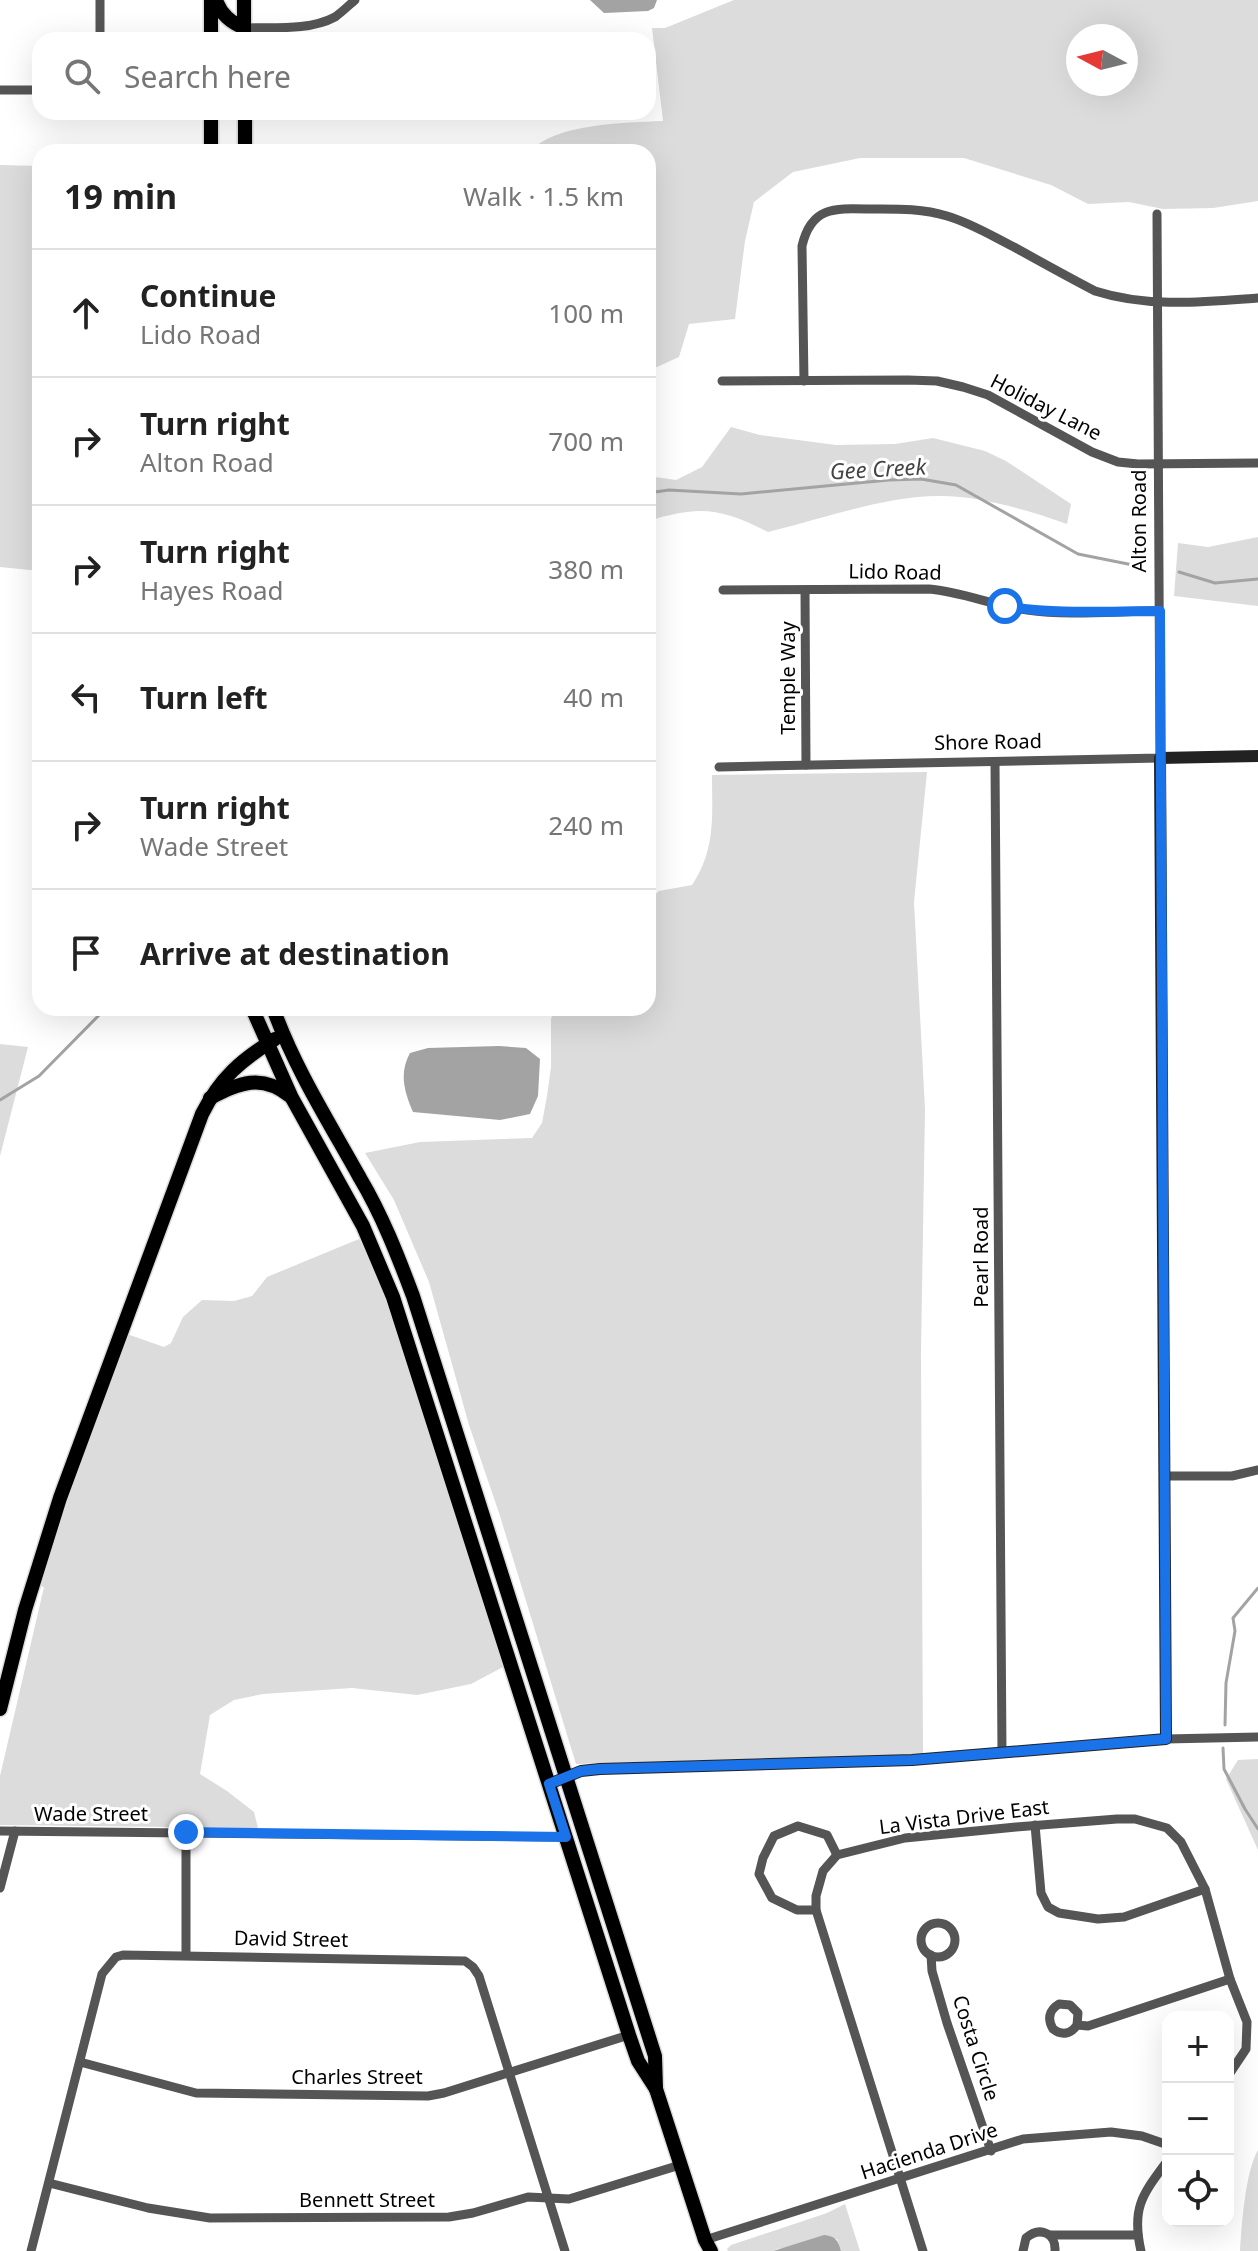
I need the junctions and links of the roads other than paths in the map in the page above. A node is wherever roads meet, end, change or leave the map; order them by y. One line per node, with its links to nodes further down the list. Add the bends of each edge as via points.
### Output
1 (100, 0): 5 (street)
2 (214, 0): 6 (main road); 7 (main road)
3 (244, 0): 8 (main road)
4 (355, 0): 9 (street, via 325,21)
5 (100, 32)
6 (212, 32)
7 (242, 32)
8 (244, 32)
9 (258, 32)
10 (0, 90): 11 (street)
11 (32, 90)
12 (211, 120): 14 (main road)
13 (245, 120): 15 (main road)
14 (211, 144)
15 (245, 144)
16 (1157, 214): 18 (street, Alton Road)
17 (1258, 298): 18 (street)
18 (1157, 303): 20 (street, via 1095,291 970,223 945,215 917,210 823,212 805,232 802,246); 22 (street, Alton Road)
19 (722, 381): 20 (street, Holiday Lane)
20 (804, 381): 22 (street, Holiday Lane, via 937,381 963,387 988,395 1092,452 1118,462)
21 (1258, 463): 22 (street, Holiday Lane)
22 (1158, 464): 25 (street, Alton Road)
23 (723, 590): 24 (street, Lido Road)
24 (805, 590): 25 (street, Lido Road, via 929,589 1031,611); 29 (street, Temple Way)
25 (1160, 611): 27 (street, Alton Road)
26 (1258, 756): 27 (street, Shore Road)
27 (1160, 758): 28 (street, Shore Road); 40 (street, Alton Road)
28 (995, 762): 29 (street, Shore Road); 44 (street, Pearl Road)
29 (806, 765): 30 (street, Shore Road)
30 (719, 767)
31 (255, 1016): 34 (main road)
32 (276, 1016): 33 (main road)
33 (282, 1034): 34 (main road); 38 (main road, via 398,1256)
34 (267, 1044): 35 (main road); 36 (main road, via 230,1071)
35 (292, 1098): 36 (main road, via 271,1084 248,1082); 37 (main road, via 379,1260)
36 (210, 1099): 41 (main road, via 60,1498)
37 (425, 1396): 38 (main road); 46 (main road)
38 (453, 1420): 45 (main road)
39 (1258, 1470): 40 (street, via 1232,1476)
40 (1164, 1476): 43 (street, Alton Road)
41 (0, 1709)
42 (1258, 1737): 43 (street)
43 (1166, 1739): 44 (street)
44 (1002, 1753): 45 (street, via 600,1769)
45 (567, 1776): 46 (street); 64 (main road, via 655,2056)
46 (549, 1784): 51 (main road)
47 (1035, 1825): 52 (street, La Vista Drive East, via 905,1838); 54 (street, La Vista Drive East, via 1135,1819 1167,1828 1181,1842); 54 (street, via 1041,1893 1048,1907 1059,1913 1124,1917)
48 (0, 1831): 49 (street, Wade Street)
49 (15, 1831): 50 (street, Wade Street); 53 (street)
50 (186, 1832): 51 (street, Wade Street); 56 (street)
51 (566, 1837): 60 (main road)
52 (837, 1855): 55 (street, via 823,1871); 55 (street, via 827,1835 798,1826 774,1836 763,1858 759,1874 772,1898 797,1910)
53 (0, 1888)
54 (1205, 1889): 58 (street, La Vista Drive East)
55 (816, 1910): 69 (street)
56 (186, 1955): 61 (street, David Street, via 123,1955 109,1963); 63 (street, David Street, via 465,1961 479,1976)
57 (931, 1955): 66 (street, Costa Circle, via 947,2023)
58 (1230, 1979): 59 (street, via 1088,2026); 62 (street, La Vista Drive East, via 1247,2022 1246,2049)
59 (1077, 2025)
60 (629, 2035): 63 (street, Charles Street); 64 (main road)
61 (80, 2062): 63 (street, Charles Street, via 182,2091 213,2094 428,2096); 70 (street, David Street)
62 (1234, 2067)
63 (508, 2073): 71 (street, David Street)
64 (656, 2089): 67 (main road)
65 (1162, 2143): 66 (street, Hacienda Drive, via 1111,2132 1023,2139)
66 (991, 2151): 69 (street, Hacienda Drive)
67 (680, 2165): 71 (street, Bennett Street, via 569,2199); 74 (main road)
68 (1162, 2168): 73 (street, via 1144,2192 1136,2217)
69 (900, 2180): 74 (street, Hacienda Drive); 77 (street)
70 (49, 2183): 71 (street, Bennett Street, via 210,2218 449,2217 528,2197); 75 (street, David Street)
71 (549, 2198): 76 (street, David Street)
72 (1050, 2235): 73 (street); 78 (street, via 1030,2234); 79 (street)
73 (1138, 2235): 80 (street)
74 (707, 2247)
75 (31, 2251)
76 (565, 2251)
77 (923, 2251)
78 (1023, 2251)
79 (1055, 2251)
80 (1141, 2251)

